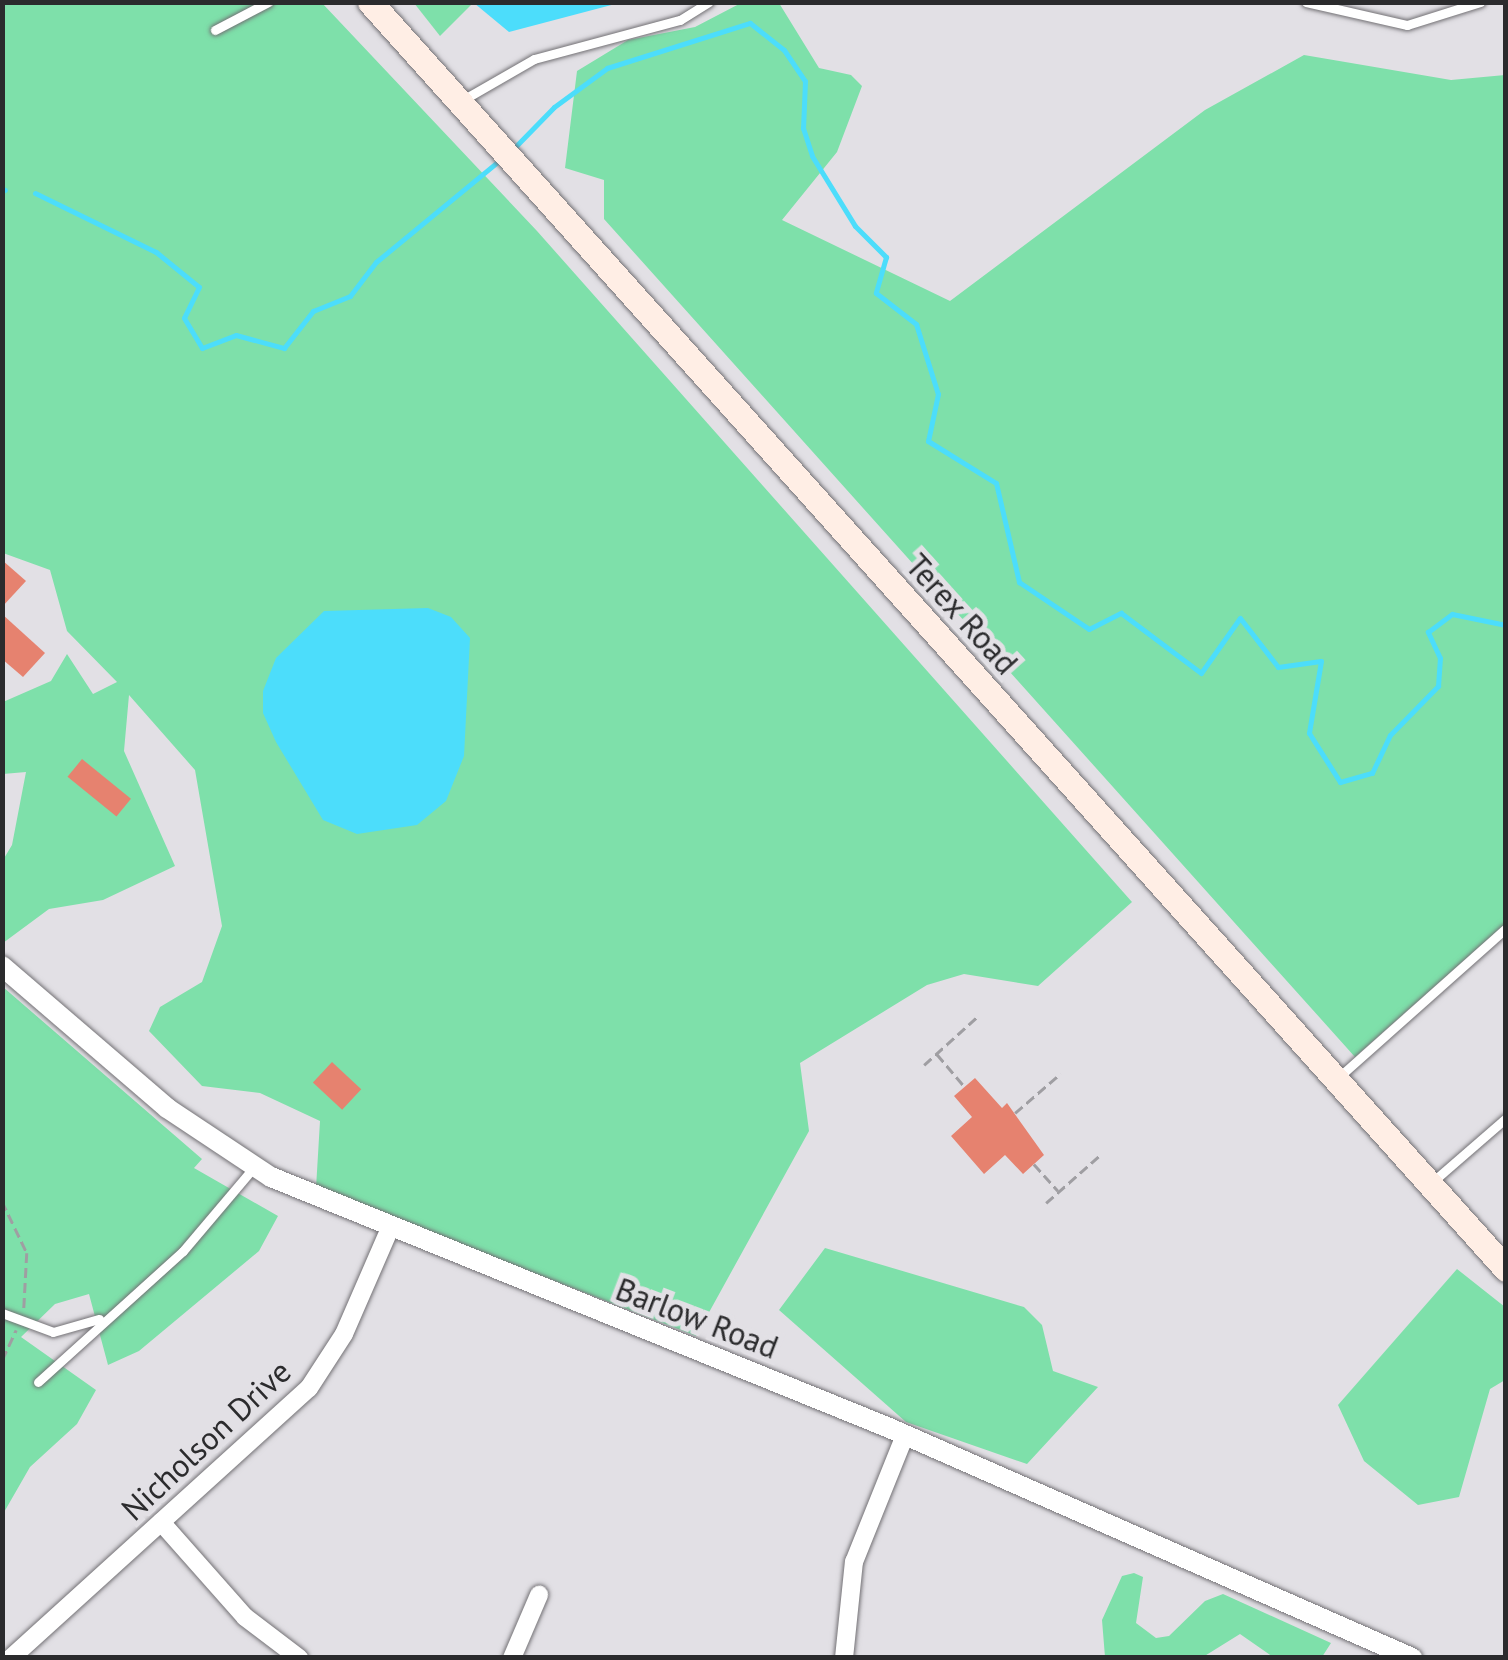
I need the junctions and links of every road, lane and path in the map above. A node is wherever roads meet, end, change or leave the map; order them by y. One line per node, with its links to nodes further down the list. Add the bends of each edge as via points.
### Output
1 (268, 2): 6 (lane)
2 (370, 2): 7 (main road, Terex Road)
3 (709, 2): 7 (lane, via 680,20 534,59)
4 (1306, 2): 5 (lane, via 1407,25)
5 (1480, 2)
6 (215, 30)
7 (459, 102): 14 (main road, Terex Road)
8 (1506, 928): 14 (lane)
9 (2, 966): 20 (street, Barlow Road, via 167,1108)
10 (977, 1018): 11 (path)
11 (937, 1054): 12 (path); 15 (path)
12 (924, 1065)
13 (1060, 1074): 16 (path)
14 (1334, 1082): 21 (main road, Terex Road)
15 (965, 1087)
16 (1016, 1113)
17 (1506, 1118): 21 (lane)
18 (1099, 1156): 22 (path)
19 (1034, 1164): 22 (path)
20 (254, 1167): 25 (street, Barlow Road); 28 (lane, via 183,1251)
21 (1428, 1186): 26 (main road, Terex Road)
22 (1058, 1192): 24 (path)
23 (2, 1201): 29 (path, via 27,1253)
24 (1046, 1203)
25 (390, 1228): 32 (street, Barlow Road); 33 (street, Nicholson Drive, via 322,1372)
26 (1506, 1269)
27 (2, 1313): 29 (lane)
28 (106, 1315): 29 (lane, via 53,1332); 31 (lane)
29 (20, 1321): 30 (path)
30 (2, 1360)
31 (38, 1382)
32 (904, 1435): 38 (street, via 854,1562); 39 (street, Barlow Road)
33 (160, 1522): 35 (street, Nicholson Drive); 36 (street, via 246,1617)
34 (538, 1594): 37 (street)
35 (11, 1658)
36 (299, 1658)
37 (512, 1658)
38 (844, 1658)
39 (1412, 1658)

